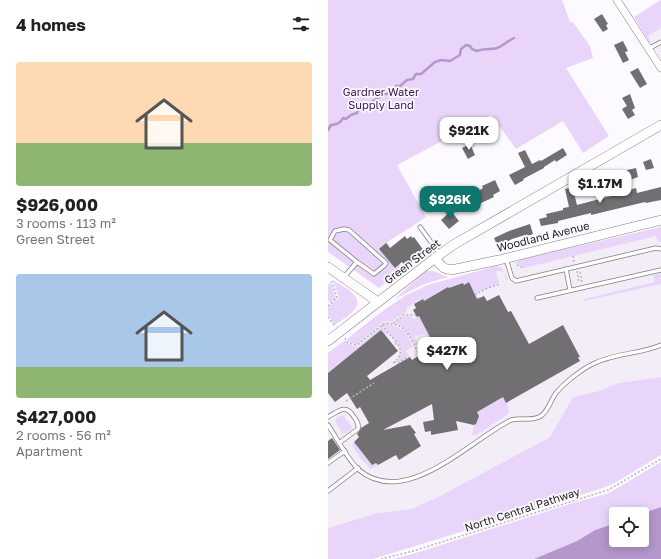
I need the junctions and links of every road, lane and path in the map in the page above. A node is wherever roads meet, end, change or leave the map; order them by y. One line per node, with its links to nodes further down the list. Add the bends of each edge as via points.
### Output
1 (617, 0): 3 (street)
2 (661, 42): 3 (lane)
3 (648, 48): 4 (street)
4 (661, 68)
5 (661, 125): 9 (street, Green Street)
6 (661, 220): 10 (street, Woodland Avenue)
7 (420, 227): 9 (lane)
8 (661, 250): 13 (lane, via 656,248)
9 (437, 256): 10 (street, Woodland Avenue, via 442,266 449,270); 26 (street, Green Street)
10 (506, 258): 16 (lane, via 512,278 516,281)
11 (357, 262): 11 (lane, via 374,274 386,263 349,230 337,229 330,240); 18 (lane)
12 (515, 263): 15 (path)
13 (578, 266): 16 (lane); 21 (path)
14 (328, 267): 18 (street)
15 (523, 268)
16 (566, 269): 22 (lane)
17 (661, 270): 21 (lane)
18 (344, 278): 26 (street)
19 (332, 279): 27 (path, via 338,298)
20 (500, 284): 24 (path, via 476,294)
21 (584, 287): 22 (lane)
22 (570, 290): 23 (lane)
23 (537, 298)
24 (478, 299)
25 (328, 301): 27 (path)
26 (378, 302): 36 (street, Green Street)
27 (329, 305)
28 (416, 316): 30 (path, via 404,315)
29 (328, 317): 32 (path)
30 (392, 324): 31 (path, via 386,322); 40 (path, via 405,330)
31 (382, 325): 33 (path); 35 (path, via 357,346)
32 (335, 327)
33 (390, 334): 34 (path); 37 (path)
34 (387, 337)
35 (345, 338)
36 (328, 341)
37 (397, 343): 39 (path); 41 (path, via 401,354 393,363)
38 (661, 345): 52 (lane, via 595,363 557,392 547,411 542,415 532,419 514,419 447,462 418,477 404,482 392,482 368,476)
39 (394, 346)
40 (419, 355)
41 (409, 358)
42 (374, 383): 43 (path)
43 (346, 401)
44 (328, 417): 48 (lane, via 348,409 358,423 358,429)
45 (328, 425): 46 (lane)
46 (333, 432): 47 (lane); 48 (lane)
47 (328, 435)
48 (339, 443): 49 (lane)
49 (345, 451): 51 (lane); 52 (lane)
50 (661, 459): 54 (path, North Central Pathway, via 608,490 414,552)
51 (328, 463)
52 (358, 468): 53 (lane)
53 (328, 491)
54 (381, 559)

